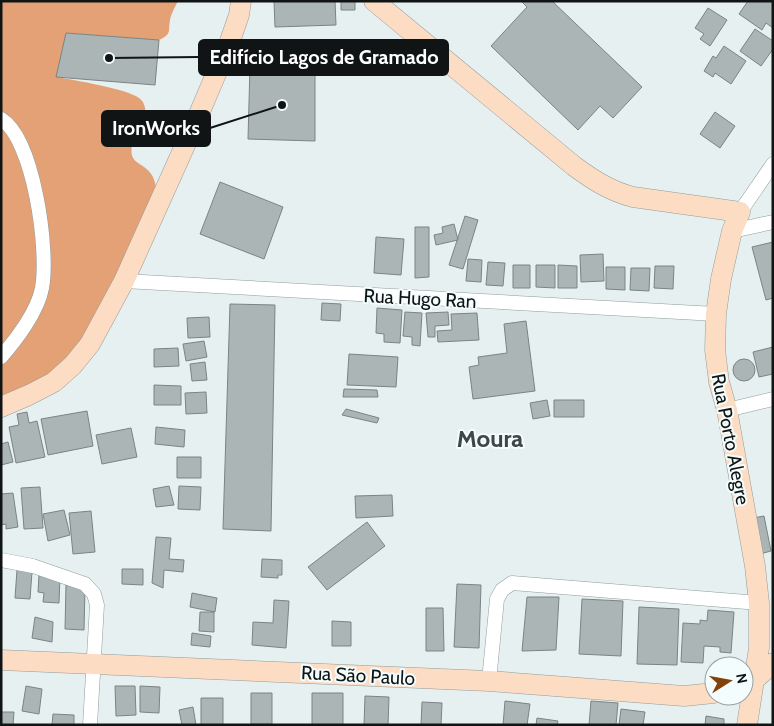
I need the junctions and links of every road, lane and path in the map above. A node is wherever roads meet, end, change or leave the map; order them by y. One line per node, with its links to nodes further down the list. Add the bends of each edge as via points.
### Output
1 (241, 1): 8 (street, via 226,50)
2 (374, 1): 5 (street, via 598,184 633,197)
3 (1, 119): 10 (street, via 17,136 25,154 40,215 44,248 42,289 24,327)
4 (773, 164): 5 (street, Rua Porto Alegre)
5 (740, 212): 7 (street, Rua Porto Alegre)
6 (773, 222): 7 (street)
7 (732, 230): 9 (street, Rua Porto Alegre)
8 (124, 281): 9 (street, Rua Hugo Ran); 12 (street, via 90,344 72,366 54,382)
9 (716, 314): 13 (street, Rua Porto Alegre, via 714,350)
10 (1, 357)
11 (773, 399): 13 (street)
12 (4, 405)
13 (727, 410): 15 (street, Rua Porto Alegre)
14 (1, 560): 18 (street, via 33,566 84,584 94,594 97,605)
15 (759, 603): 19 (street, Rua Porto Alegre, via 759,648); 21 (street, via 512,584 502,590 497,599)
16 (1, 660): 18 (street, Rua São Paulo)
17 (773, 663): 20 (street)
18 (94, 664): 21 (street, Rua São Paulo); 24 (street)
19 (754, 664)
20 (754, 678)
21 (490, 681): 22 (street, Rua São Paulo, via 684,696)
22 (704, 694)
23 (747, 706): 25 (street, Rua Porto Alegre)
24 (90, 725)
25 (747, 725)

